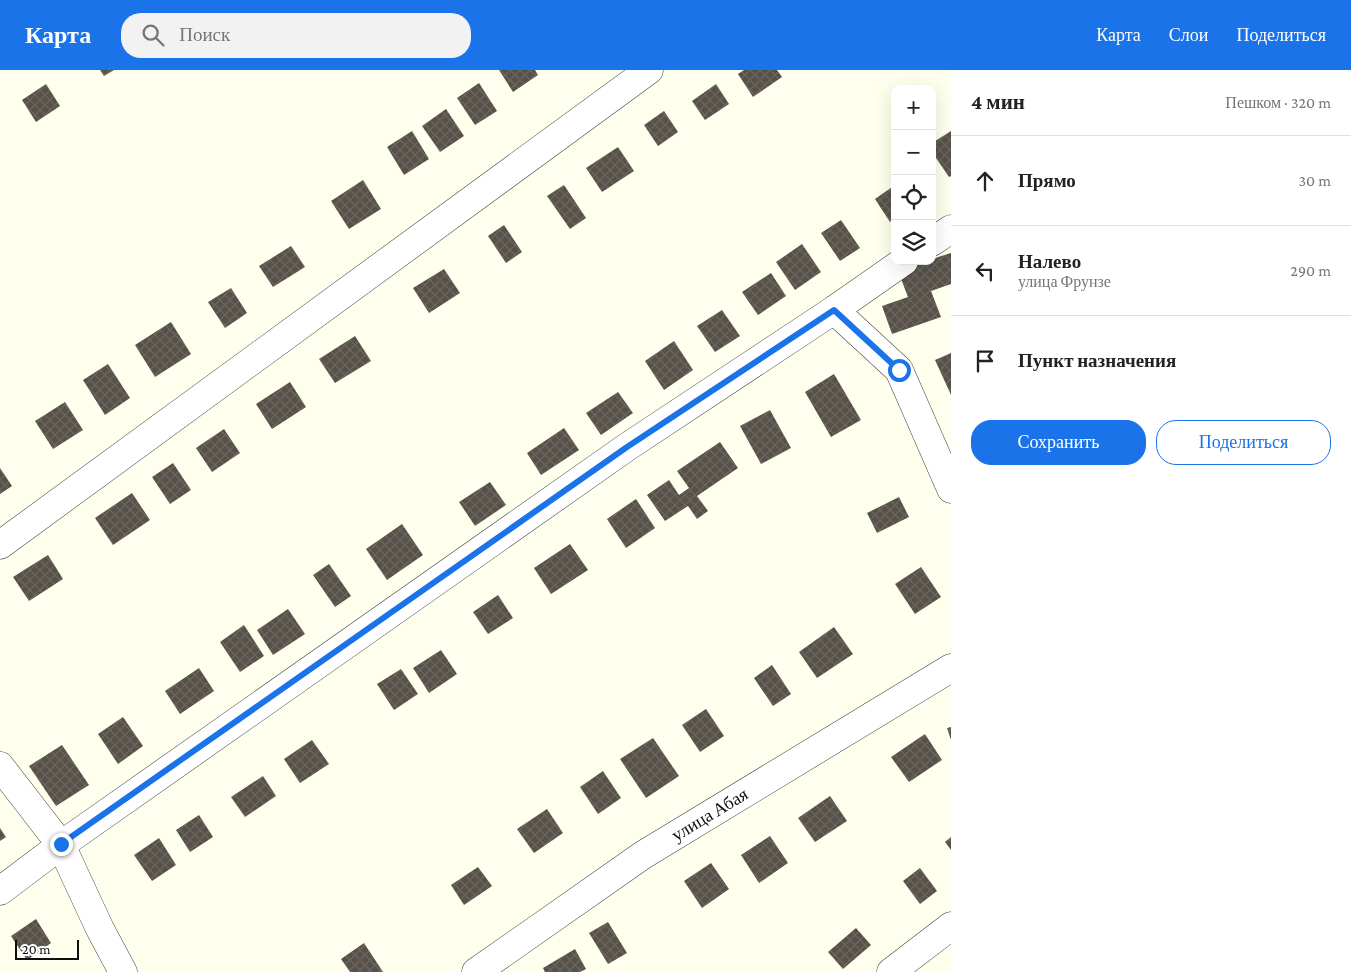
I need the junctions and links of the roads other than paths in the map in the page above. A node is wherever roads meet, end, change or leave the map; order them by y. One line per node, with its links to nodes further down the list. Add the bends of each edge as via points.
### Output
1 (649, 70): 7 (street)
2 (951, 229): 3 (street)
3 (936, 239)
4 (898, 265): 5 (street)
5 (834, 310): 6 (street, via 899,370); 10 (street, via 619,452)
6 (951, 489)
7 (0, 545)
8 (951, 668): 14 (street, улица Абая, via 643,855)
9 (0, 766): 10 (street)
10 (61, 844): 11 (street); 13 (street)
11 (0, 890)
12 (951, 926): 15 (street)
13 (123, 972)
14 (476, 972)
15 (891, 972)

